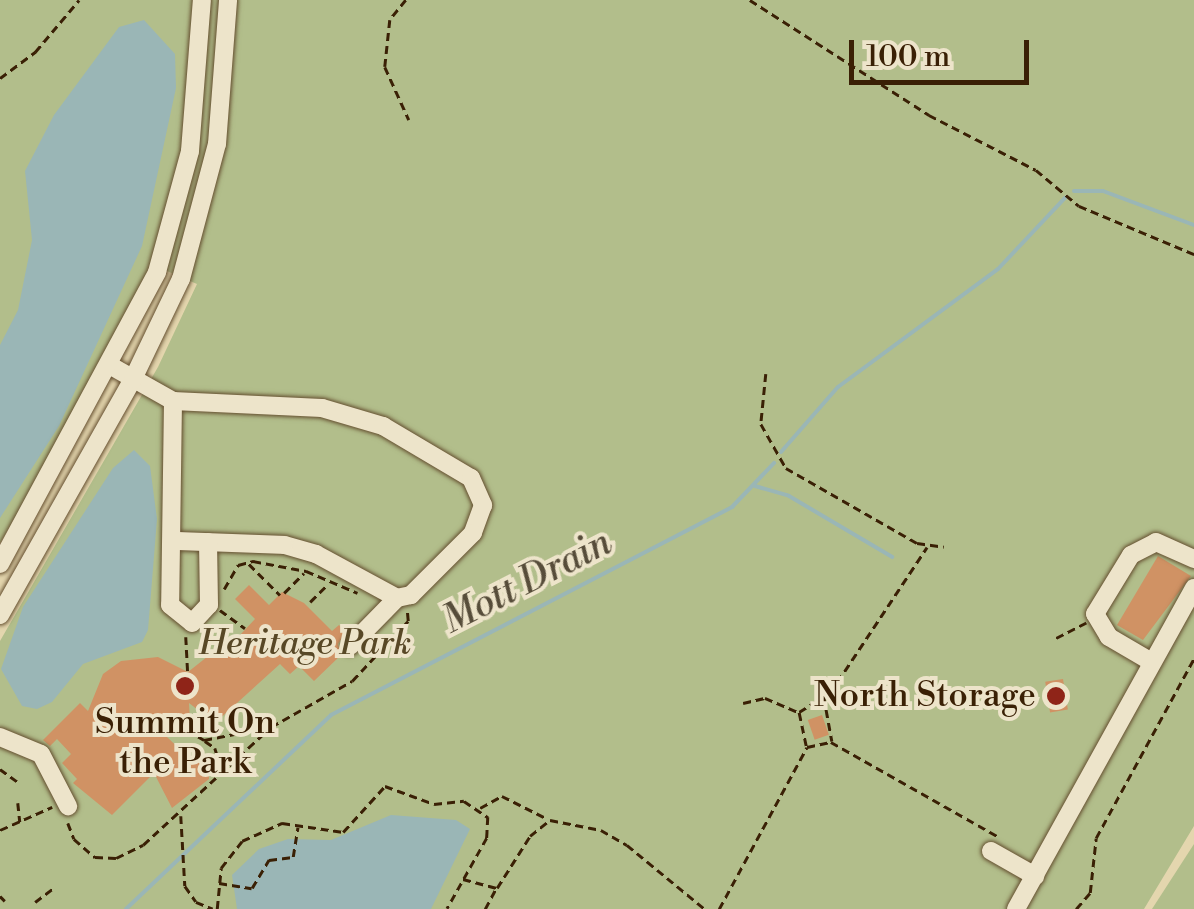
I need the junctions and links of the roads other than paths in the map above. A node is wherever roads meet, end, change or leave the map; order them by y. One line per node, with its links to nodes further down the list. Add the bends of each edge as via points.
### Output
1 (202, 0): 3 (street, via 184,180 157,272)
2 (228, 0): 4 (street, via 210,184 181,278)
3 (112, 366): 4 (street); 9 (street)
4 (134, 378): 5 (street); 12 (street)
5 (174, 401): 6 (street); 11 (street, via 252,400 354,416 419,444 471,478 480,491 480,523 411,594)
6 (174, 540): 7 (street); 7 (street, via 170,605 192,623 209,605)
7 (208, 542): 11 (street, via 316,554)
8 (1194, 559): 14 (street, via 1156,542 1131,555 1097,620 1109,637)
9 (0, 564)
10 (1194, 588): 14 (street)
11 (395, 601): 13 (street)
12 (0, 615)
13 (350, 646)
14 (1150, 662): 18 (street)
15 (0, 738): 16 (street, via 42,754)
16 (67, 803)
17 (995, 844): 18 (street)
18 (1035, 876): 19 (street)
19 (1016, 909)

